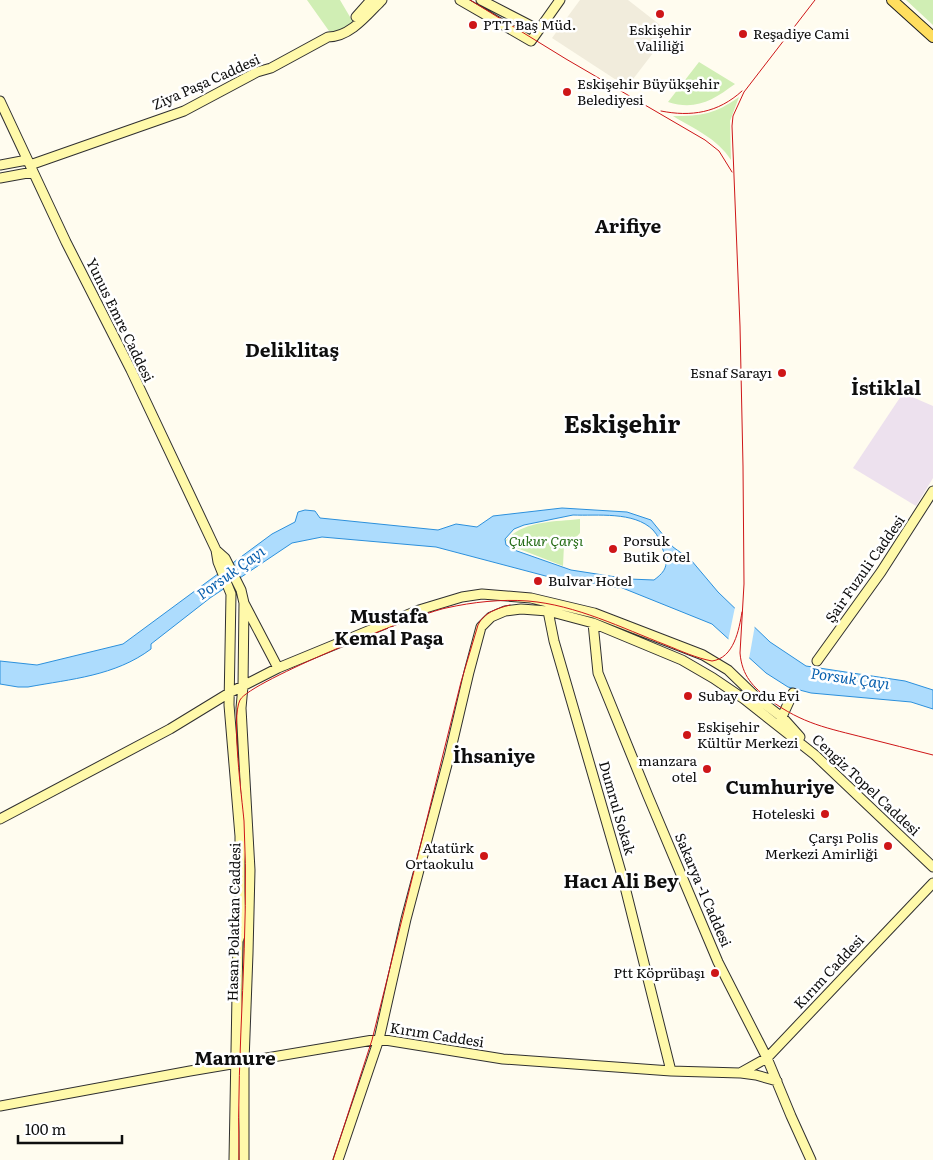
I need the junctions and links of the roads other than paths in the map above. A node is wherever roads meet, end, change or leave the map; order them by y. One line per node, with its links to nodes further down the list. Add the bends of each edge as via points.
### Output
1 (371, 0): 7 (main road)
2 (382, 0): 7 (main road)
3 (460, 0): 8 (main road, via 531,41)
4 (480, 0): 8 (main road)
5 (560, 0): 8 (main road)
6 (892, 0): 9 (main road)
7 (357, 20): 12 (main road, Ziya Paşa Caddesi, via 337,37 328,37 184,111)
8 (539, 30)
9 (933, 37)
10 (0, 102): 12 (main road, Yunus Emre Caddesi)
11 (0, 165): 12 (main road, Ziya Paşa Caddesi)
12 (30, 166): 13 (main road, Ziya Paşa Caddesi); 15 (main road, Yunus Emre Caddesi, via 120,346)
13 (0, 178)
14 (933, 491): 19 (main road, Şair Fuzuli Caddesi, via 881,572)
15 (216, 550): 16 (main road, Yunus Emre Caddesi, via 225,558); 22 (main road, Yunus Emre Caddesi, via 231,594)
16 (244, 603): 20 (main road, Yunus Emre Caddesi); 21 (main road, Yunus Emre Caddesi)
17 (548, 611): 18 (main road); 28 (main road, via 506,611 491,617 481,626 406,918); 31 (main road, Dumrul Sokak, via 623,879)
18 (593, 623): 24 (main road, via 690,665); 29 (main road, Sakarya -1 Caddesi, via 598,673 718,962)
19 (817, 661)
20 (278, 668): 21 (main road); 24 (main road, via 419,610 462,597 506,595 594,613 715,661)
21 (243, 686): 22 (main road); 30 (main road, Hasan Polatkan Caddesi, via 240,708 250,870)
22 (229, 693): 25 (main road, via 170,729); 30 (main road, Yunus Emre Caddesi, via 240,865)
23 (793, 693): 24 (main road)
24 (780, 722): 26 (main road, Cengiz Topel Caddesi)
25 (0, 819)
26 (933, 867)
27 (933, 883): 29 (main road, Kırım Caddesi)
28 (379, 1039): 30 (main road, Kırım Caddesi); 31 (main road, Kırım Caddesi, via 503,1060); 37 (main road)
29 (767, 1058): 32 (main road, Kırım Caddesi); 33 (main road, Sakarya -1 Caddesi)
30 (240, 1063): 34 (main road, Kırım Caddesi); 35 (main road); 36 (main road, Hasan Polatkan Caddesi)
31 (671, 1071): 32 (main road, Kırım Caddesi)
32 (740, 1073): 33 (main road, Kırım Caddesi)
33 (777, 1081): 38 (main road, Sakarya -1 Caddesi)
34 (0, 1106)
35 (234, 1160)
36 (244, 1160)
37 (338, 1160)
38 (812, 1160)

